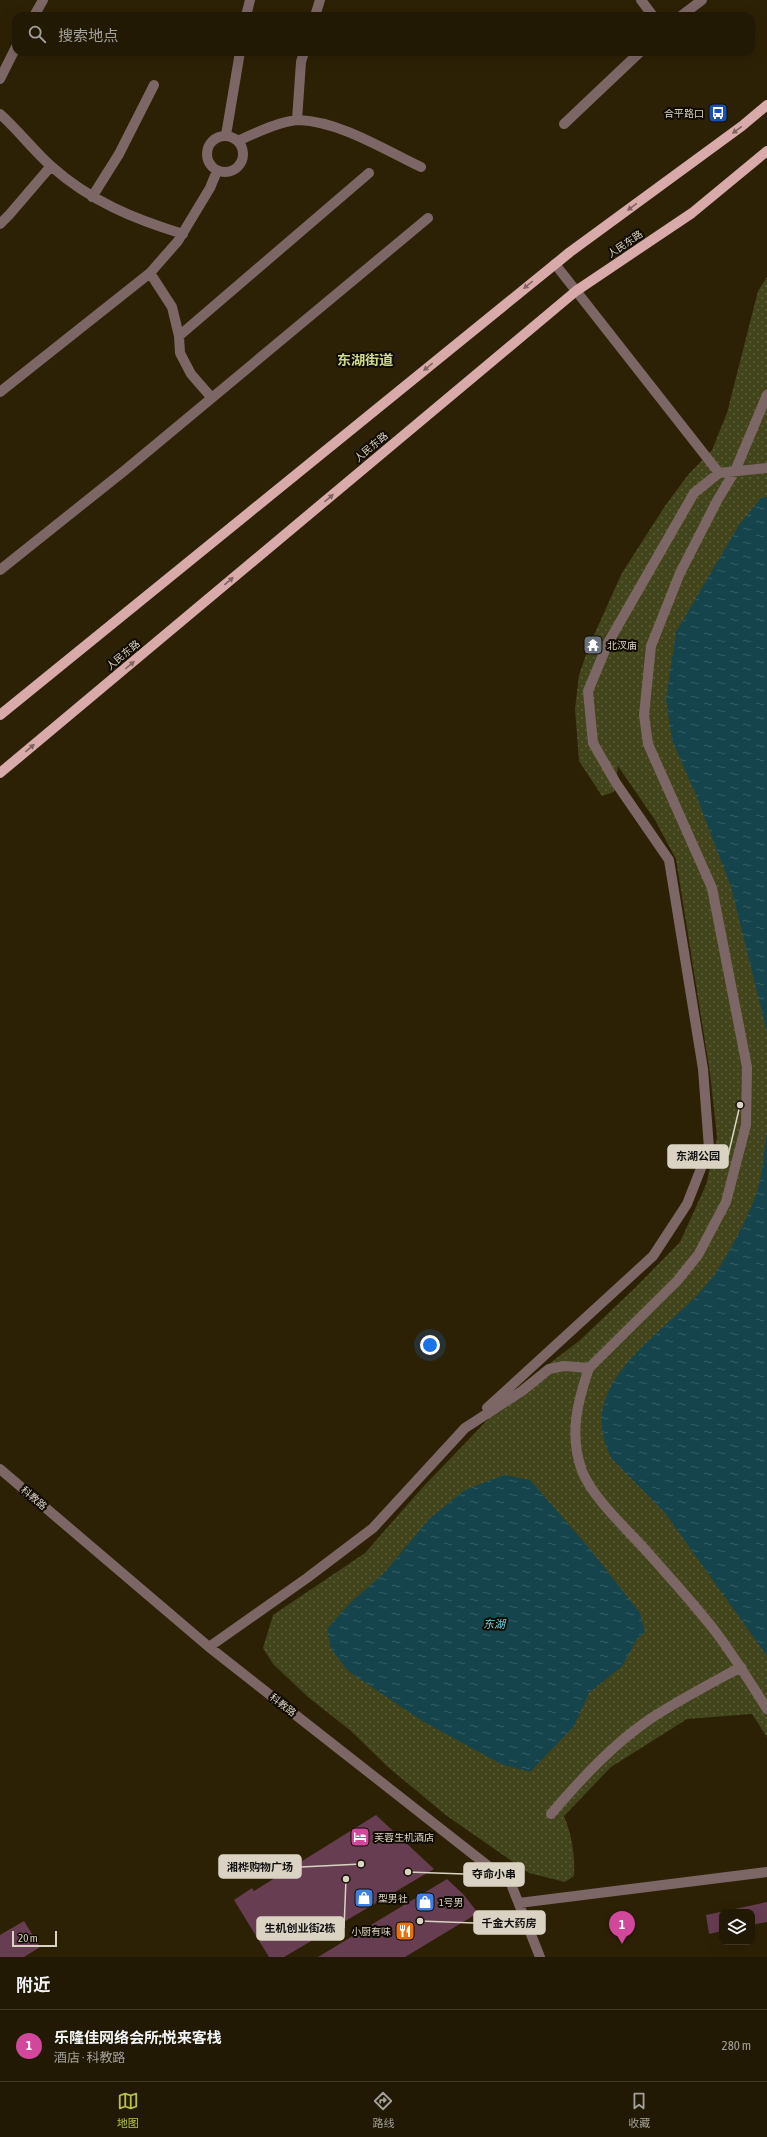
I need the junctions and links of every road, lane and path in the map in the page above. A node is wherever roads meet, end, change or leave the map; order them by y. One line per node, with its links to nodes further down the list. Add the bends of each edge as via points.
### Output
1 (43, 0): 6 (street)
2 (250, 0): 7 (street)
3 (320, 0): 8 (street)
4 (641, 0): 9 (street)
5 (702, 0): 10 (street)
6 (36, 12)
7 (247, 12)
8 (316, 12)
9 (650, 12)
10 (686, 12)
11 (12, 55): 15 (street)
12 (239, 56): 21 (street)
13 (303, 56): 19 (street)
14 (636, 56): 20 (street)
15 (0, 79)
16 (154, 84): 28 (street, via 119,154)
17 (767, 105): 32 (main road, one-way to 32)
18 (0, 114): 24 (street)
19 (297, 120): 22 (street); 25 (street, via 330,126)
20 (564, 124)
21 (226, 135): 22 (street); 26 (street, via 218,137 208,146 208,160)
22 (238, 141): 26 (street, via 243,154 237,167 231,171)
23 (767, 151): 34 (main road, 人民东路, via 692,213)
24 (51, 166): 28 (street); 30 (street)
25 (421, 167)
26 (217, 171): 31 (street)
27 (368, 173): 35 (street)
28 (92, 197): 31 (street, via 114,210)
29 (428, 218): 38 (street)
30 (0, 224)
31 (183, 234): 33 (street)
32 (555, 264): 34 (street); 43 (main road, one-way to 43)
33 (150, 273): 35 (street, via 172,307); 36 (street)
34 (576, 291): 41 (street); 44 (main road, 人民东路, one-way to 34)
35 (179, 336): 38 (street, via 180,353 191,374)
36 (0, 392)
37 (767, 395): 40 (street)
38 (211, 397): 42 (street, via 124,471)
39 (767, 468): 40 (street)
40 (735, 471): 41 (street); 45 (street, via 718,498 680,573 651,646 644,715 648,744 712,888 747,1067 746,1124 726,1202 698,1255 677,1281)
41 (719, 473): 46 (street, via 694,493 608,643 588,691 593,743 616,783 669,860 703,1069 709,1148 687,1204 653,1256)
42 (0, 570)
43 (0, 714)
44 (0, 773)
45 (589, 1368): 46 (street, via 564,1366 549,1369 522,1391); 49 (street, via 579,1397 574,1429 576,1451 583,1472 603,1503 714,1629)
46 (465, 1428): 48 (street, via 373,1528)
47 (0, 1469): 48 (street, 科教路)
48 (209, 1647): 53 (street, 科教路, via 511,1884)
49 (741, 1667): 50 (street); 51 (street, via 650,1719 596,1765)
50 (767, 1709)
51 (551, 1814)
52 (767, 1872): 53 (street)
53 (519, 1903): 54 (street, 科教路)
54 (540, 1957)

